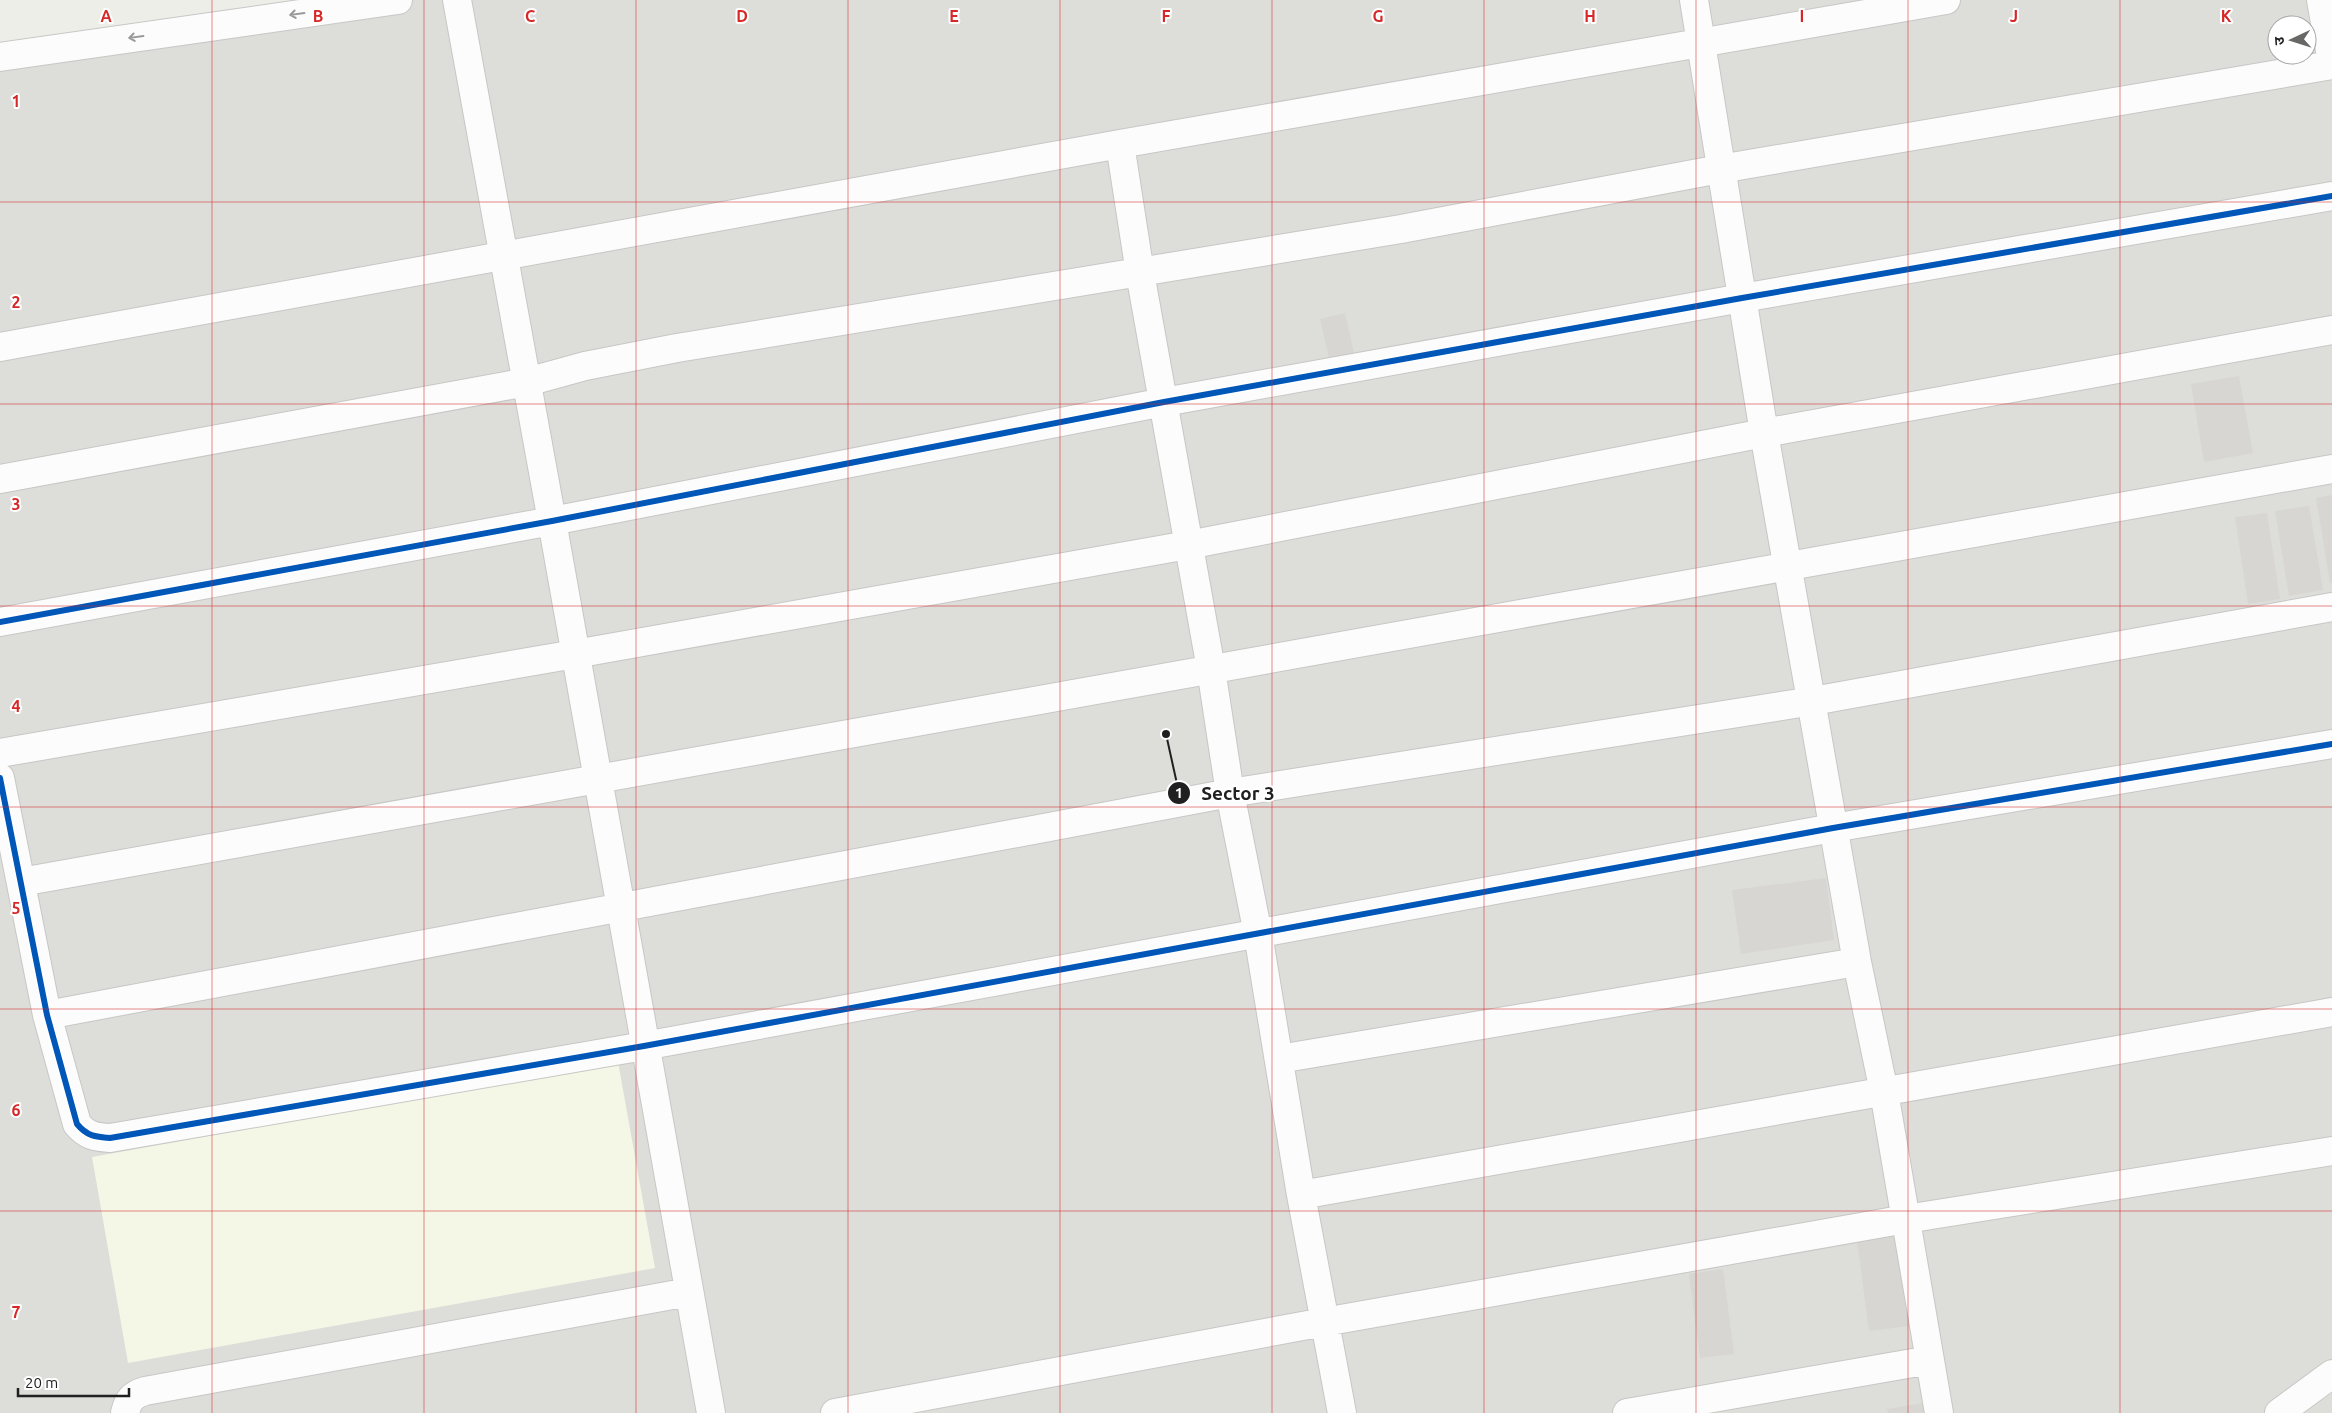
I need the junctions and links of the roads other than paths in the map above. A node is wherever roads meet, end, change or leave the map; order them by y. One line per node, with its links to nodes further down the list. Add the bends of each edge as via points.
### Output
1 (398, 0): 7 (street, one-way to 7)
2 (457, 0): 12 (street)
3 (1694, 0): 6 (street)
4 (1946, 0): 6 (street)
5 (2322, 0): 8 (street)
6 (1700, 44): 9 (street); 10 (street)
7 (0, 57)
8 (2332, 64): 10 (street)
9 (1120, 144): 12 (street); 13 (street)
10 (1720, 168): 13 (street, via 1392,230); 14 (street)
11 (2332, 196): 14 (street)
12 (504, 256): 16 (street); 17 (street)
13 (1140, 273): 17 (street, via 677,348 585,366); 18 (street)
14 (1742, 298): 18 (street); 19 (street)
15 (2332, 330): 19 (street)
16 (0, 347)
17 (527, 382): 21 (street); 22 (street)
18 (1164, 402): 22 (street); 23 (street)
19 (1764, 433): 23 (street); 24 (street)
20 (2332, 469): 24 (street)
21 (0, 479)
22 (552, 521): 26 (street); 27 (street)
23 (1188, 545): 27 (street); 28 (street)
24 (1788, 568): 28 (street); 29 (street)
25 (2332, 608): 29 (street)
26 (0, 622)
27 (575, 654): 31 (street); 33 (street)
28 (1211, 669): 33 (street); 34 (street)
29 (1813, 701): 34 (street); 35 (street)
30 (2332, 744): 35 (street)
31 (0, 753)
32 (0, 778): 36 (street)
33 (598, 778): 36 (street); 37 (street)
34 (1230, 793): 37 (street); 38 (street)
35 (1833, 828): 38 (street); 39 (street)
36 (21, 882): 41 (street)
37 (622, 909): 41 (street); 42 (street)
38 (1258, 934): 42 (street); 43 (street)
39 (1857, 962): 43 (street); 44 (street)
40 (2332, 1012): 44 (street)
41 (47, 1015): 42 (street, via 76,1124 85,1133 96,1137 120,1136)
42 (644, 1046): 48 (street)
43 (1279, 1058): 46 (street)
44 (1884, 1092): 46 (street); 47 (street)
45 (2332, 1151): 47 (street)
46 (1301, 1195): 49 (street)
47 (1906, 1219): 49 (street); 50 (street)
48 (689, 1292): 52 (street, via 145,1391 135,1394); 53 (street)
49 (1324, 1322): 54 (street); 55 (street)
50 (1930, 1360): 56 (street); 57 (street)
51 (2332, 1374): 58 (street)
52 (125, 1413)
53 (711, 1413)
54 (835, 1413)
55 (1342, 1413)
56 (1627, 1413)
57 (1939, 1413)
58 (2279, 1413)

